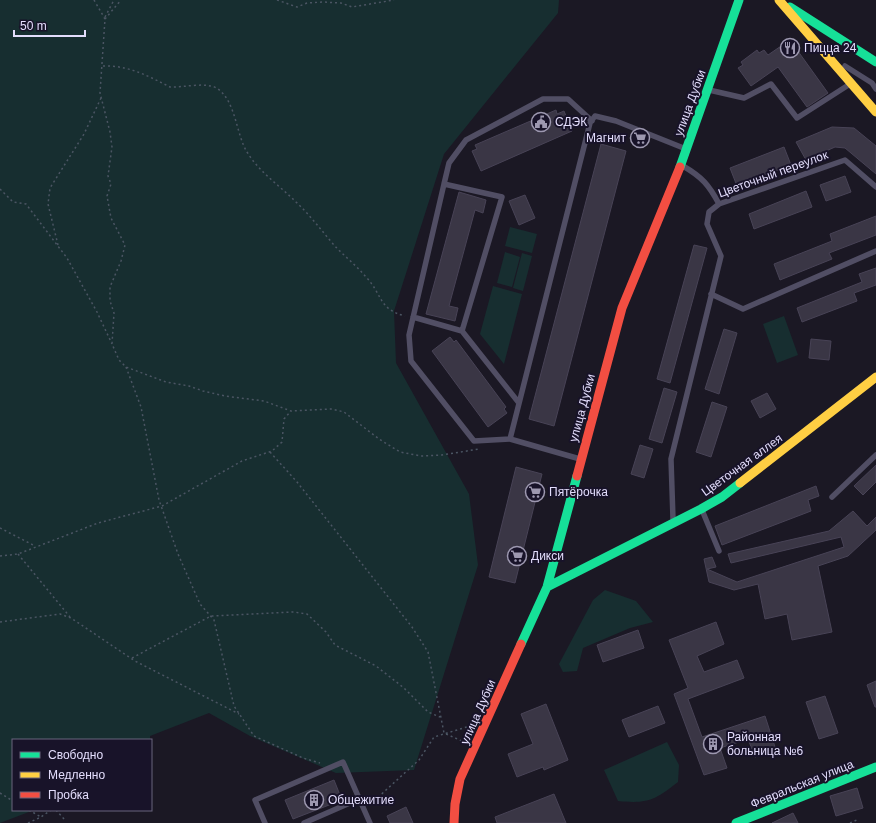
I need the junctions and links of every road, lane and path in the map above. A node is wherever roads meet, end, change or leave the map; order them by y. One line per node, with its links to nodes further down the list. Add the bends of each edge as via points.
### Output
1 (94, 0): 8 (path)
2 (114, 0): 8 (path)
3 (121, 0): 8 (path)
4 (277, 0): 5 (path, via 297,7 307,3 324,2 341,3 352,7)
5 (394, 0)
6 (739, 0): 14 (street, улица Дубки)
7 (781, 2): 9 (street); 10 (street)
8 (105, 19): 11 (path)
9 (825, 55): 12 (street); 13 (lane, via 872,83)
10 (876, 62)
11 (103, 66): 15 (path); 28 (path, via 130,68 170,87 212,86 218,89 234,115 247,151 264,172 357,266 371,282 384,306 392,312)
12 (850, 84): 14 (lane, via 797,118 771,84 744,98); 16 (street)
13 (876, 89)
14 (708, 90): 19 (street, улица Дубки)
15 (101, 98): 25 (path, via 84,134 50,188 48,204); 30 (path, via 112,147 108,176 111,184 107,196 111,218 125,245 110,287 110,301 114,313)
16 (873, 103): 17 (street)
17 (876, 112)
18 (592, 121): 19 (lane, via 595,116 616,121); 21 (lane, via 568,99 543,99 466,140 449,164); 33 (lane)
19 (686, 150): 20 (street, улица Дубки)
20 (681, 165): 24 (lane, via 697,174 710,186); 39 (street, улица Дубки, via 622,308)
21 (444, 184): 28 (lane); 29 (lane, via 502,197)
22 (876, 187): 24 (lane, Цветочный переулок, via 845,160)
23 (0, 189): 25 (path, via 13,202 26,204)
24 (719, 204): 27 (lane, Цветочный переулок, via 709,212 706,224 721,256)
25 (58, 247): 30 (path, via 67,258)
26 (876, 251): 27 (lane, via 743,309)
27 (711, 294): 43 (lane, Цветочный переулок, via 671,460)
28 (413, 317): 29 (lane); 35 (lane, via 409,335 411,361 474,441)
29 (462, 331): 33 (lane)
30 (112, 344): 31 (path, via 119,360)
31 (126, 367): 34 (path, via 166,382 225,396 264,401); 41 (path, via 141,407 158,500)
32 (876, 377): 42 (street, Цветочная аллея, via 722,497)
33 (519, 403): 35 (lane)
34 (292, 410): 36 (path, via 332,409 344,412 400,452 421,456 442,455); 37 (path, via 284,419 282,442)
35 (510, 439): 39 (lane)
36 (483, 448)
37 (270, 452): 41 (path, via 242,461); 55 (path, via 297,482 416,633 428,652)
38 (876, 455): 40 (lane)
39 (580, 459): 49 (street, улица Дубки)
40 (832, 497)
41 (162, 506): 45 (path, via 98,523); 50 (path, via 200,604)
42 (702, 509): 43 (street, Цветочная аллея); 46 (lane)
43 (673, 522): 49 (street, Цветочная аллея)
44 (0, 528): 45 (path)
45 (36, 547): 47 (path)
46 (719, 551)
47 (18, 554): 48 (path); 51 (path)
48 (0, 556)
49 (547, 587): 56 (street, улица Дубки)
50 (211, 616): 53 (path); 54 (path, via 234,706); 55 (path, via 294,612 307,614 335,644 376,666 404,688 428,712)
51 (71, 618): 52 (path, via 60,614); 53 (path)
52 (0, 622)
53 (132, 658): 54 (path)
54 (240, 714): 59 (path, via 254,736 303,758)
55 (440, 717): 57 (path)
56 (487, 720): 57 (path); 58 (street, улица Дубки)
57 (445, 734): 58 (path); 64 (path, via 434,737 419,760 375,800)
58 (475, 748): 75 (street, улица Дубки, via 460,779 454,804)
59 (331, 766): 62 (lane, via 343,762); 72 (lane, via 255,800)
60 (876, 767): 76 (street, Февральская улица)
61 (0, 794): 63 (path)
62 (359, 799): 64 (lane); 73 (lane)
63 (12, 800)
64 (362, 806): 74 (lane)
65 (31, 811): 68 (path)
66 (50, 811): 68 (path)
67 (57, 811): 70 (path)
68 (41, 817): 71 (path)
69 (859, 819): 77 (path)
70 (65, 820)
71 (28, 823)
72 (265, 823)
73 (304, 823)
74 (370, 823)
75 (454, 823)
76 (736, 823)
77 (850, 823)

